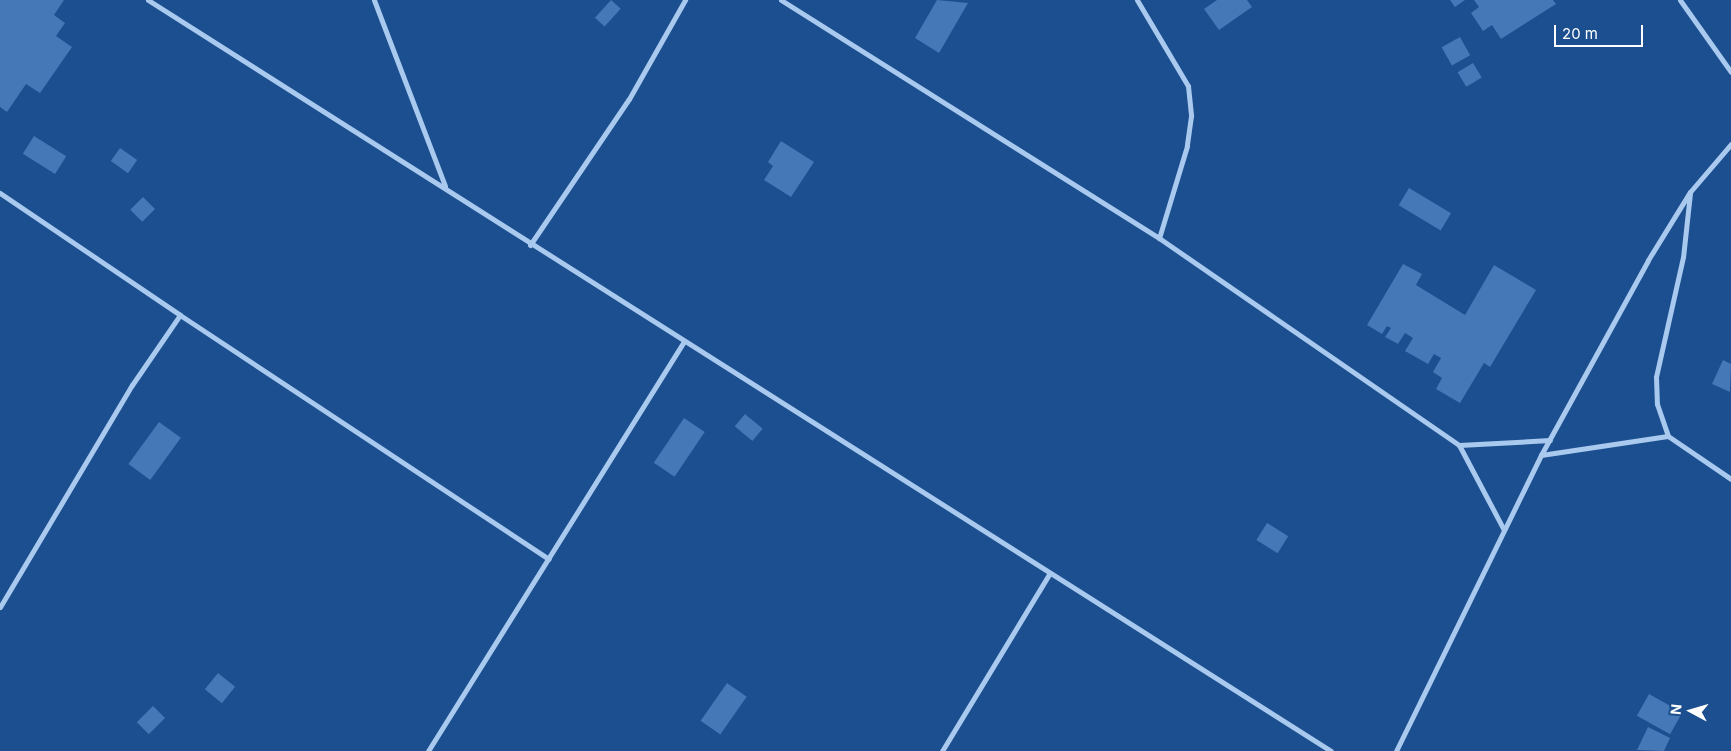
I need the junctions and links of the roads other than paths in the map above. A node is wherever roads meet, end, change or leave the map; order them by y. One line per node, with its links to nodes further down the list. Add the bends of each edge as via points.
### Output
1 (148, 0): 9 (street)
2 (374, 0): 9 (street)
3 (686, 0): 13 (street, via 629,98)
4 (781, 0): 12 (street)
5 (1137, 0): 12 (street, via 1188,86 1191,116 1187,146)
6 (1680, 0): 7 (street)
7 (1731, 72)
8 (1731, 144): 10 (street)
9 (445, 187): 13 (street)
10 (1690, 192): 16 (street, via 1684,257 1656,378 1657,404); 17 (street, via 1648,260)
11 (0, 193): 14 (street)
12 (1160, 238): 18 (street)
13 (530, 245): 15 (street)
14 (180, 316): 22 (street); 24 (street, via 132,385)
15 (684, 342): 22 (street); 23 (street)
16 (1668, 436): 19 (street); 20 (street)
17 (1550, 440): 18 (street); 19 (street)
18 (1459, 444): 21 (street)
19 (1540, 455): 21 (street)
20 (1731, 479)
21 (1504, 530): 28 (street)
22 (548, 559): 25 (street)
23 (1050, 573): 26 (street); 27 (street)
24 (0, 607)
25 (428, 751)
26 (942, 751)
27 (1331, 751)
28 (1396, 751)

